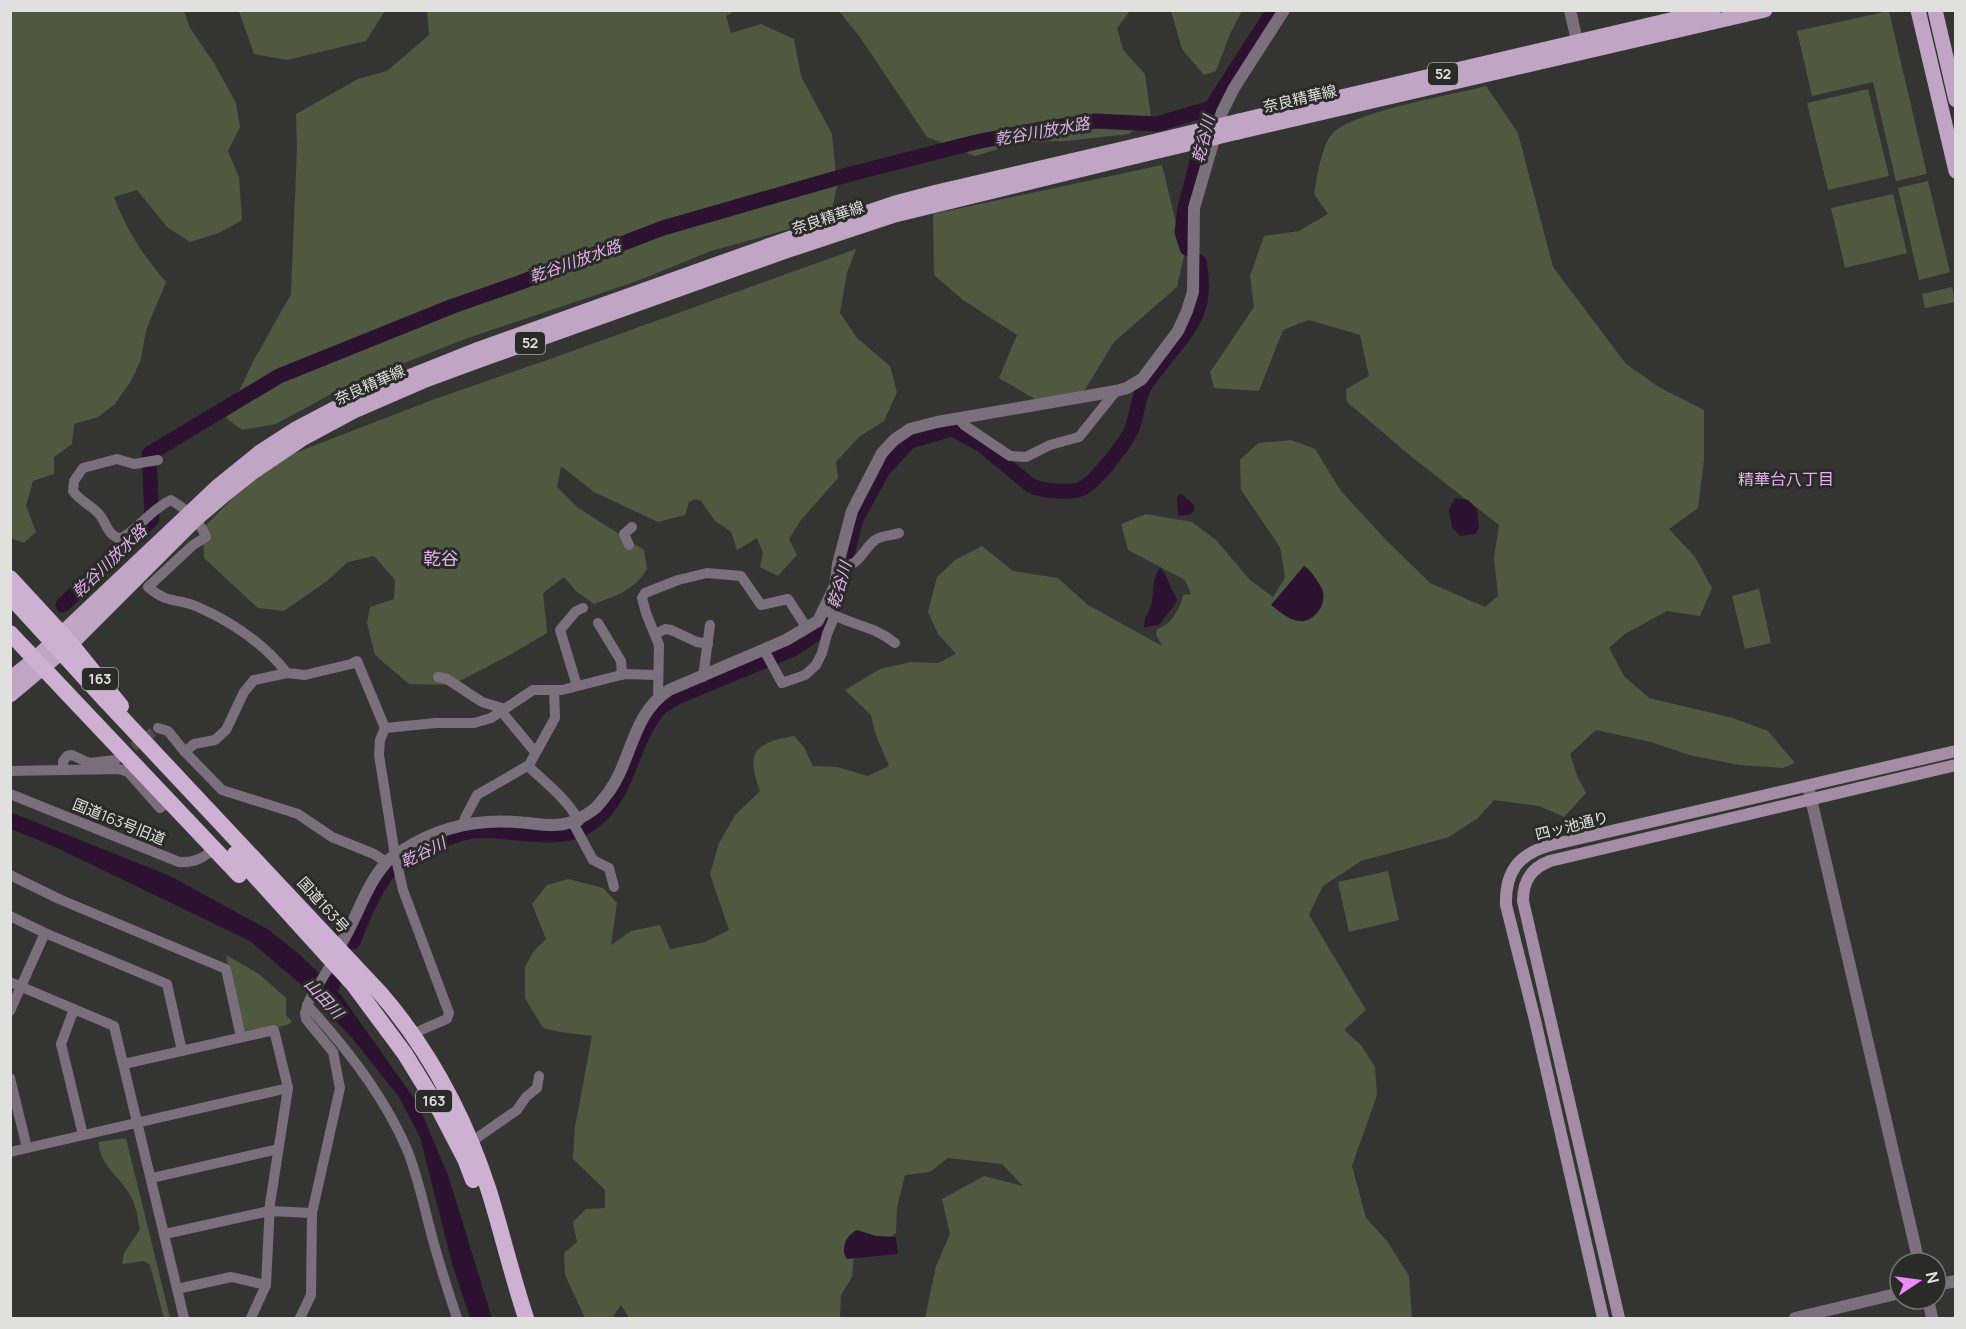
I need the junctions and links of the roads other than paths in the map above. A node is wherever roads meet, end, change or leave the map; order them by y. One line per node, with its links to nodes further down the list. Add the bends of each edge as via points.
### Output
1 (1284, 10): 10 (street, via 1222,112 1194,208 1193,292 1187,311 1178,331 1142,379)
2 (1570, 10): 7 (street)
3 (1713, 10): 7 (main road, 奈良精華線 / 52)
4 (1765, 10): 7 (main road, 奈良精華線 / 52)
5 (1918, 10): 9 (main road)
6 (1935, 10): 8 (main road)
7 (1578, 47): 13 (main road, 奈良精華線 / 52, bridge, via 1136,151 895,215 789,250 423,381 356,410 302,439)
8 (1956, 100)
9 (1956, 171)
10 (1116, 391): 11 (street); 11 (street, via 1079,436 1026,457 1010,456)
11 (958, 418): 17 (street, via 910,429 882,453 852,511)
12 (158, 460): 13 (street, via 135,464 117,459 83,468 74,481 73,492 97,512 111,536 120,539 171,500)
13 (192, 516): 28 (main road, 奈良精華線 / 52); 33 (street, via 206,537 148,587 158,596 198,607 248,636)
14 (632, 527): 16 (street, via 624,534)
15 (899, 533): 17 (street, via 875,540 856,563)
16 (628, 545)
17 (842, 565): 22 (street)
18 (10, 578): 28 (highway, 163)
19 (10, 596): 43 (highway, 国道163号 / 163, bridge)
20 (583, 608): 39 (street, via 560,630)
21 (10, 612): 43 (highway, 国道163号 / 163)
22 (829, 612): 25 (street); 29 (street, via 871,628); 31 (street, via 818,662 805,675 782,683)
23 (598, 623): 34 (street, via 621,662)
24 (710, 625): 30 (street)
25 (807, 628): 27 (street, via 788,599 761,605 743,577 707,573 643,595 646,614); 31 (street)
26 (10, 633): 32 (highway)
27 (656, 634): 30 (street, via 671,630); 35 (street)
28 (66, 638): 32 (main road, 奈良精華線 / 52); 55 (highway, 163, via 120,705 176,765)
29 (895, 643)
30 (708, 644): 37 (street)
31 (766, 655): 37 (street)
32 (38, 664): 38 (main road, 奈良精華線 / 52); 41 (main road, 奈良精華線 / 52); 59 (highway)
33 (287, 673): 46 (street, via 305,675 357,661); 48 (street, via 255,680 244,692 226,730 215,740 194,744)
34 (622, 675): 35 (street); 39 (street)
35 (657, 675): 42 (street)
36 (438, 677): 44 (street)
37 (703, 677): 42 (street)
38 (10, 679)
39 (577, 686): 40 (street)
40 (554, 690): 44 (street, via 533,690); 49 (street, via 555,718)
41 (10, 695)
42 (658, 698): 61 (street, via 638,727 617,781)
43 (103, 705): 55 (highway, 国道163号 / 163); 68 (highway, 国道163号 / 163)
44 (504, 711): 46 (street, via 474,723); 49 (street)
45 (158, 728): 48 (street, via 168,731)
46 (386, 728): 63 (street, via 379,755)
47 (1956, 751): 56 (main road, 四ッ池通り)
48 (185, 752): 63 (street, via 222,790 298,814 332,837)
49 (535, 752): 52 (street)
50 (116, 760): 53 (street, via 89,763 72,755 63,761)
51 (1956, 765): 58 (main road, 四ッ池通り)
52 (528, 766): 60 (street, via 477,795); 61 (street, via 573,810)
53 (63, 769): 54 (street); 59 (street, via 119,769 128,772 160,808)
54 (10, 771)
55 (184, 783): 69 (highway, 国道163号 / 163)
56 (1808, 786): 58 (street); 102 (main road, 四ッ池通り, via 1537,849 1525,855 1509,877 1506,905)
57 (10, 794): 62 (street, 国道163号旧道, via 179,862 201,859)
58 (1811, 799): 92 (street); 103 (main road, 四ッ池通り, via 1550,861 1540,865 1526,880 1523,901)
59 (170, 801): 62 (highway)
60 (464, 824): 61 (street, via 486,820); 63 (street, via 430,835)
61 (576, 826): 65 (street, via 592,860 609,868)
62 (215, 848): 68 (highway, via 256,893)
63 (391, 859): 69 (street, via 370,886); 75 (street, via 449,1013 447,1019)
64 (10, 875): 76 (street, via 226,969)
65 (614, 887)
66 (10, 916): 67 (street)
67 (45, 933): 71 (street); 77 (street, via 167,984)
68 (305, 933): 69 (highway, 国道163号 / 163)
69 (332, 960): 72 (street); 75 (highway, 国道163号 / 163, via 381,994); 95 (highway, 国道163号 / 163, via 405,1054 440,1111 465,1159)
70 (10, 982): 71 (street)
71 (21, 987): 73 (street); 74 (street)
72 (308, 1003): 90 (street, via 306,1019 333,1052 340,1088); 100 (street, via 373,1089 399,1133 423,1197)
73 (74, 1009): 78 (street, via 114,1026); 83 (street, via 61,1044)
74 (10, 1011)
75 (412, 1034): 84 (highway, 国道163号 / 163, via 443,1084)
76 (241, 1037): 77 (street); 81 (street, via 274,1030)
77 (182, 1051): 78 (street)
78 (124, 1064): 82 (street)
79 (538, 1076): 84 (street, via 537,1088 517,1110)
80 (10, 1078): 85 (street)
81 (288, 1088): 82 (street); 86 (street)
82 (138, 1122): 83 (street); 88 (street)
83 (82, 1135): 85 (street)
84 (471, 1142): 95 (highway, 国道163号 / 163)
85 (27, 1148): 87 (street)
86 (278, 1149): 88 (street); 89 (street)
87 (10, 1152)
88 (152, 1178): 91 (street)
89 (269, 1211): 90 (street); 91 (street); 93 (street)
90 (312, 1213): 99 (street, via 311,1295)
91 (165, 1234): 94 (street)
92 (1916, 1251)
93 (266, 1285): 94 (street, via 231,1277); 98 (street)
94 (177, 1288): 97 (street)
95 (518, 1295): 101 (highway, 国道163号 / 163)
96 (1888, 1296): 104 (street)
97 (184, 1318)
98 (251, 1318)
99 (300, 1318)
100 (457, 1318)
101 (526, 1318)
102 (1603, 1318)
103 (1619, 1318)
104 (1795, 1318)

